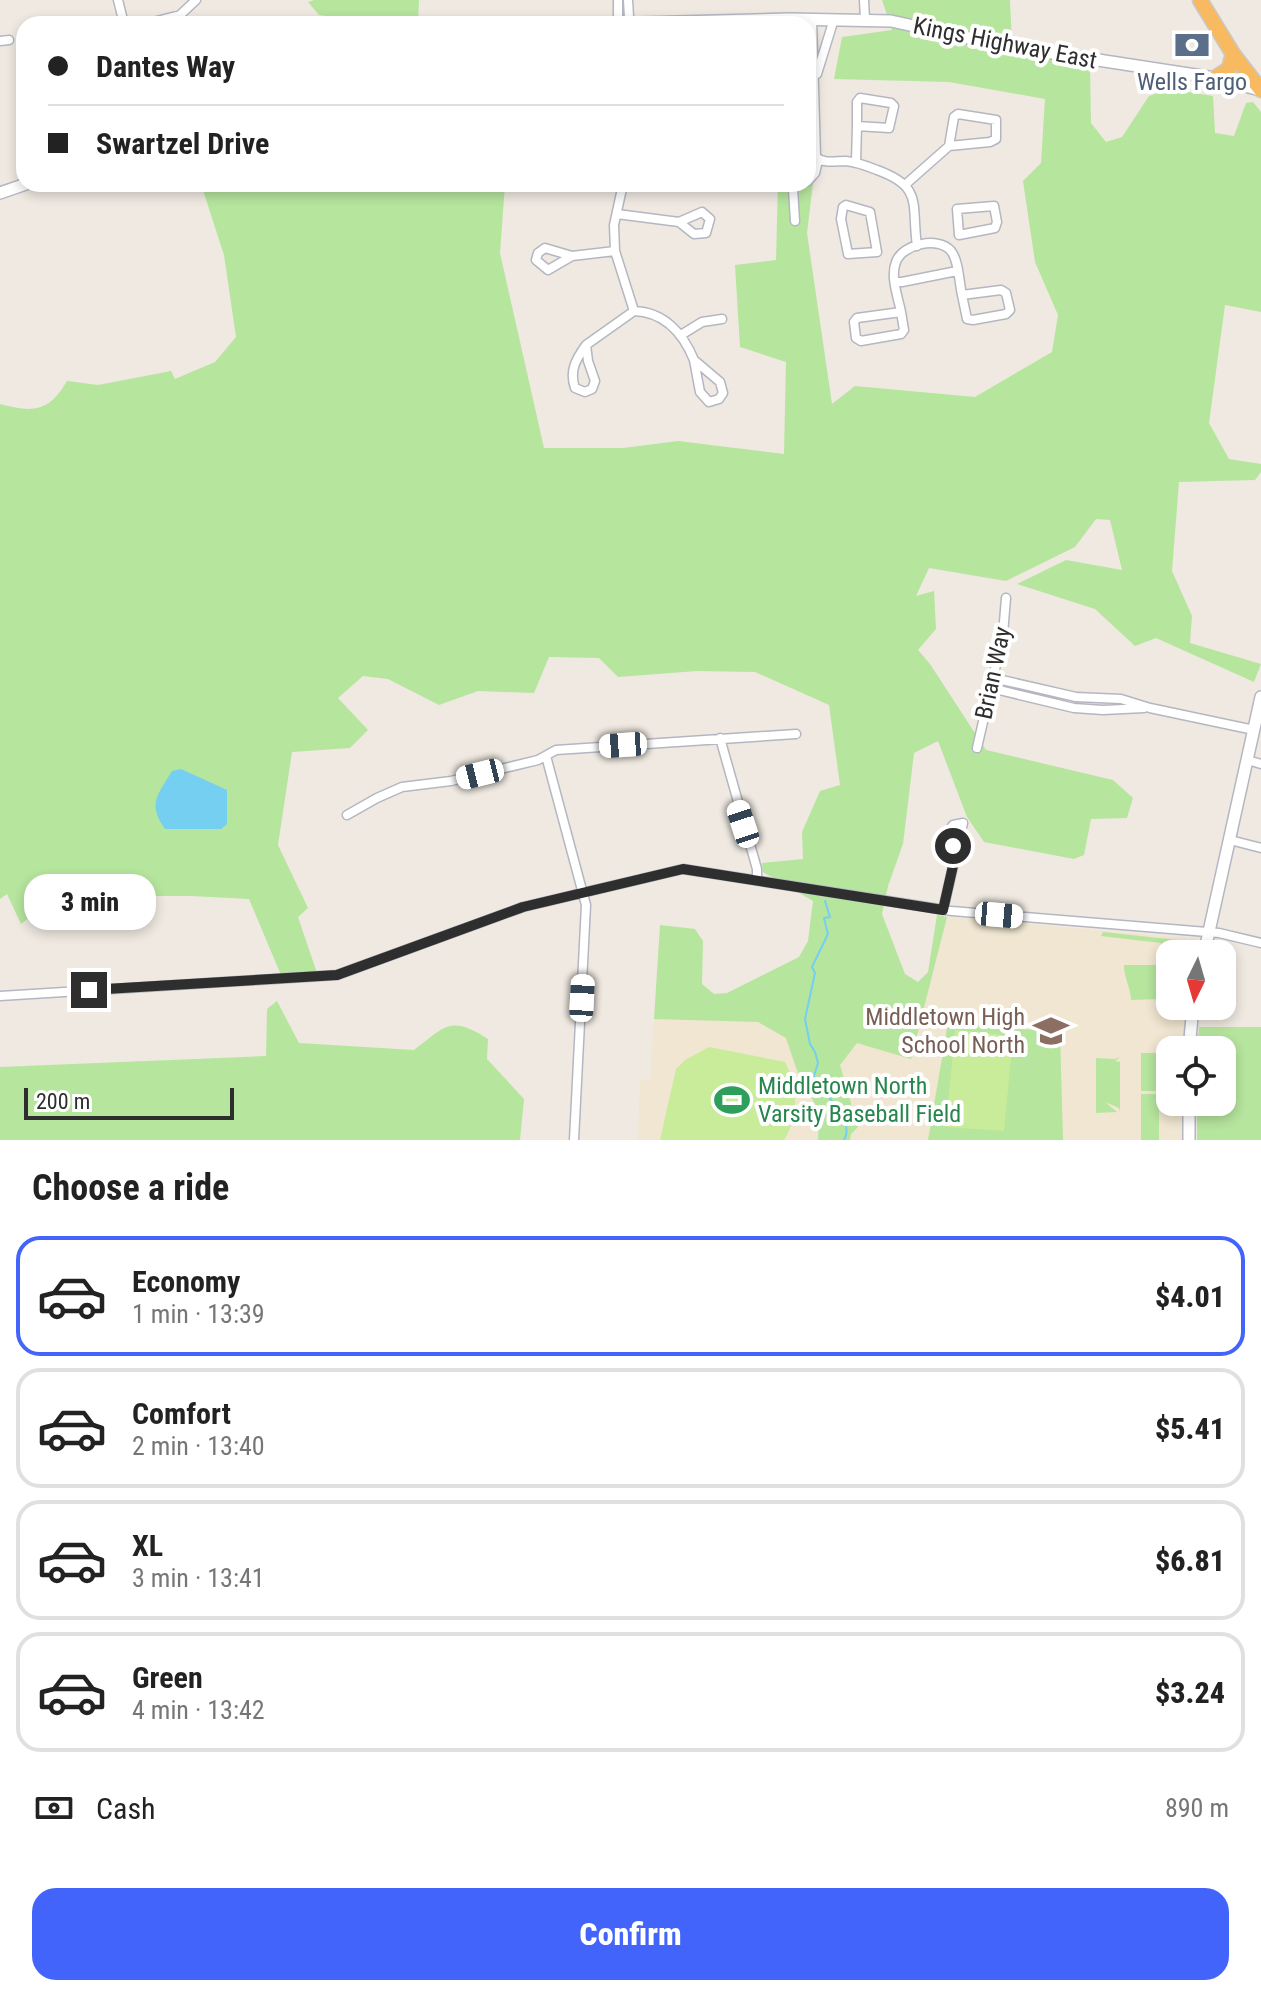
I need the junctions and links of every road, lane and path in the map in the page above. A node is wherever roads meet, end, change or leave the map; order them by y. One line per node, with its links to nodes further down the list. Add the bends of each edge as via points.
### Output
1 (196, 0): 4 (street)
2 (864, 0): 7 (street)
3 (1200, 0): 8 (highway)
4 (176, 16)
5 (816, 19): 6 (street, Kings Highway East)
6 (834, 19): 7 (street, Kings Highway East); 9 (street)
7 (865, 19): 10 (street, Kings Highway East)
8 (1233, 54): 10 (highway, via 1229,69); 11 (highway)
9 (816, 75)
10 (1215, 78): 11 (street, Kings Highway East)
11 (1261, 90)
12 (816, 105): 15 (street)
13 (857, 126): 13 (street, via 858,99 894,106 889,128); 16 (street)
14 (949, 146): 14 (street, via 956,115 998,123 994,140); 18 (street)
15 (818, 160): 16 (street); 17 (street)
16 (856, 162): 18 (street)
17 (816, 169)
18 (906, 184): 25 (street)
19 (621, 192): 21 (street)
20 (793, 192): 22 (street)
21 (617, 214): 23 (street); 27 (street)
22 (795, 221)
23 (679, 222)
24 (959, 235): 24 (street, via 957,209 994,206 995,228); 26 (street)
25 (917, 246): 26 (street, via 935,243); 30 (street)
26 (948, 249): 31 (street)
27 (615, 251): 29 (street); 34 (street)
28 (877, 252): 28 (street, via 848,254 843,207 870,212); 30 (street)
29 (572, 256)
30 (898, 257): 32 (street)
31 (957, 271): 32 (street); 33 (street)
32 (895, 282): 35 (street)
33 (962, 295): 33 (street, via 1004,291 1009,312 968,320)
34 (634, 311): 37 (street, via 652,313); 38 (street)
35 (901, 312): 35 (street, via 855,320 856,338 903,332)
36 (722, 319): 37 (street, via 708,319)
37 (681, 335): 39 (street)
38 (586, 345): 38 (street, via 573,372 575,388 585,392 595,381)
39 (694, 360): 39 (street, via 703,397 709,402 719,399 722,385)
40 (1006, 598): 41 (street, Brian Way)
41 (992, 683): 42 (street); 45 (street); 51 (street, Brian Way)
42 (1048, 691): 44 (street); 45 (street)
43 (1261, 697): 48 (street)
44 (1089, 698): 46 (street, via 1121,699); 47 (street)
45 (1046, 701): 47 (street)
46 (1150, 708): 47 (street); 48 (street)
47 (1088, 709)
48 (1254, 730): 53 (street)
49 (796, 734): 50 (street)
50 (720, 738): 52 (street, via 556,750); 59 (street)
51 (977, 748)
52 (546, 756): 55 (street, via 397,789); 60 (street)
53 (1247, 760): 54 (street); 56 (street)
54 (1261, 764)
55 (347, 815)
56 (1230, 840): 58 (street); 62 (street)
57 (957, 848): 61 (street)
58 (1261, 848)
59 (757, 879): 60 (street, via 683,869); 61 (street)
60 (584, 892): 65 (street, via 492,917 337,975); 67 (street)
61 (943, 910): 62 (street)
62 (1209, 933): 63 (street); 64 (street)
63 (1207, 940)
64 (1261, 943)
65 (0, 996)
66 (1189, 1116): 68 (street)
67 (574, 1140)
68 (1189, 1140)

